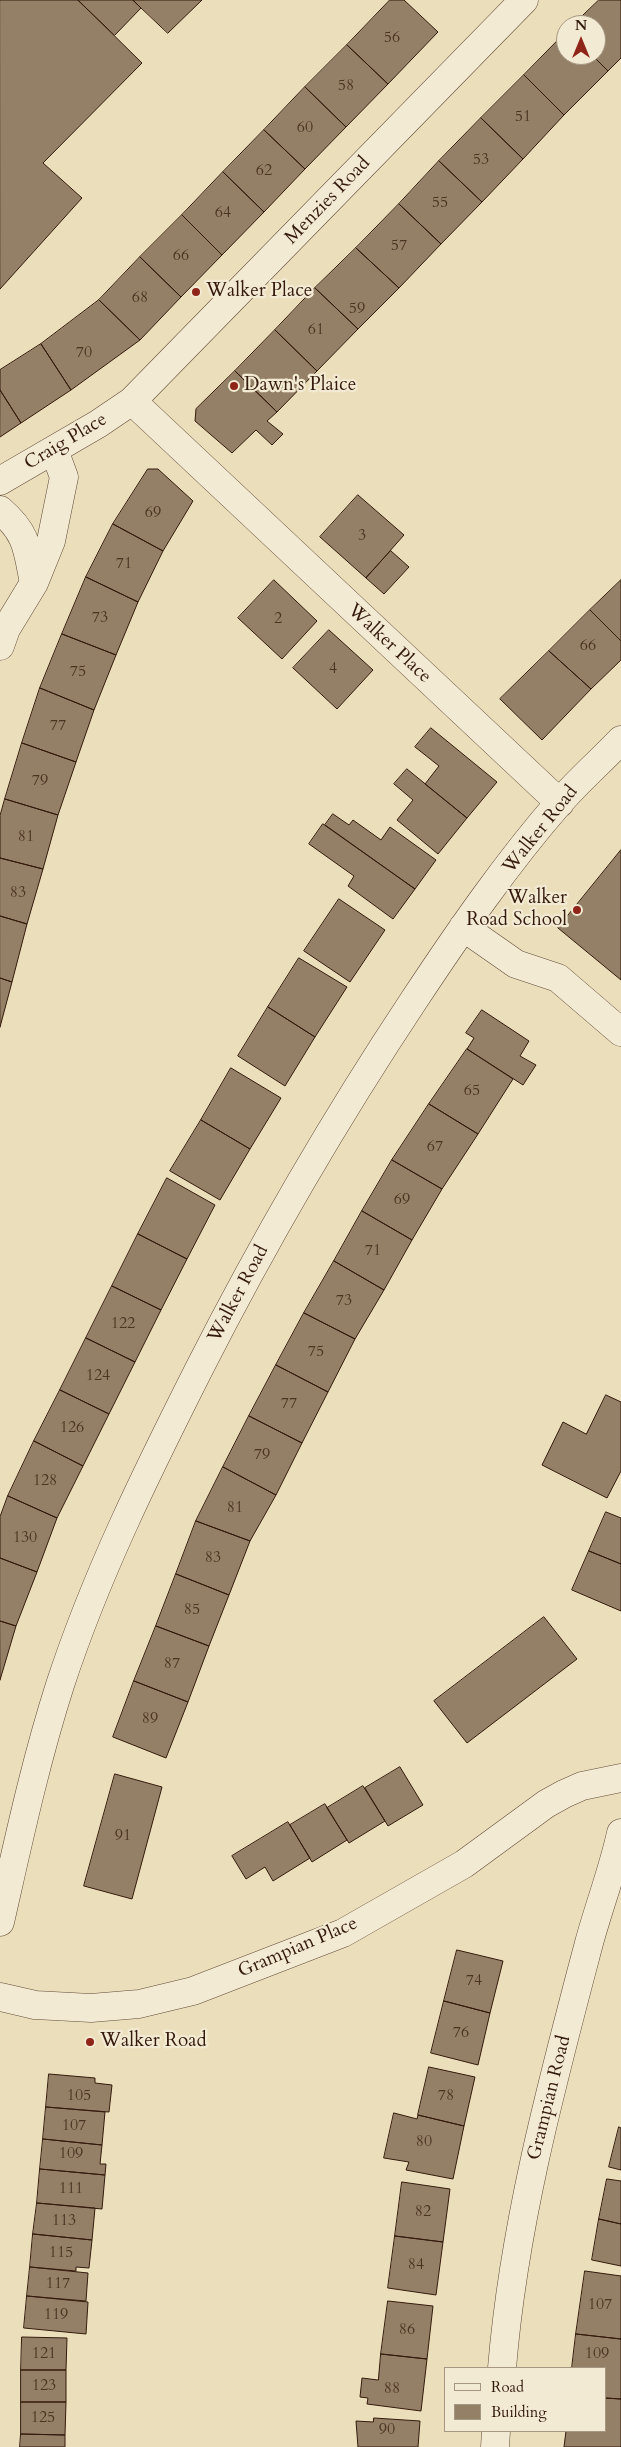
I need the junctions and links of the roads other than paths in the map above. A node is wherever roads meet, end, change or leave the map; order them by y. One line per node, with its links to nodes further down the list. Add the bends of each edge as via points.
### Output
1 (524, 0): 2 (street, Menzies Road)
2 (132, 402): 3 (street, Craig Place); 9 (street, Walker Place)
3 (54, 450): 4 (street, Craig Place); 6 (street, via 64,477 51,541)
4 (0, 481)
5 (0, 510): 6 (street, via 17,525 26,546)
6 (34, 583): 7 (street, via 6,629)
7 (0, 646)
8 (621, 740): 9 (street, Walker Road)
9 (560, 803): 10 (street, Walker Road)
10 (463, 927): 11 (street, via 516,964 558,978); 14 (street, Walker Road, via 302,1177 244,1282 146,1476 115,1543 61,1683 38,1758)
11 (621, 1032)
12 (621, 1778): 15 (street, Grampian Place, via 582,1786 546,1804 464,1864 343,1933 193,1991 139,2004 91,2008 35,2005)
13 (621, 1834): 16 (street, Grampian Road, via 552,2084 530,2179 516,2255)
14 (0, 1922)
15 (0, 1997)
16 (502, 2367)
17 (496, 2432): 18 (street)
18 (495, 2447)

